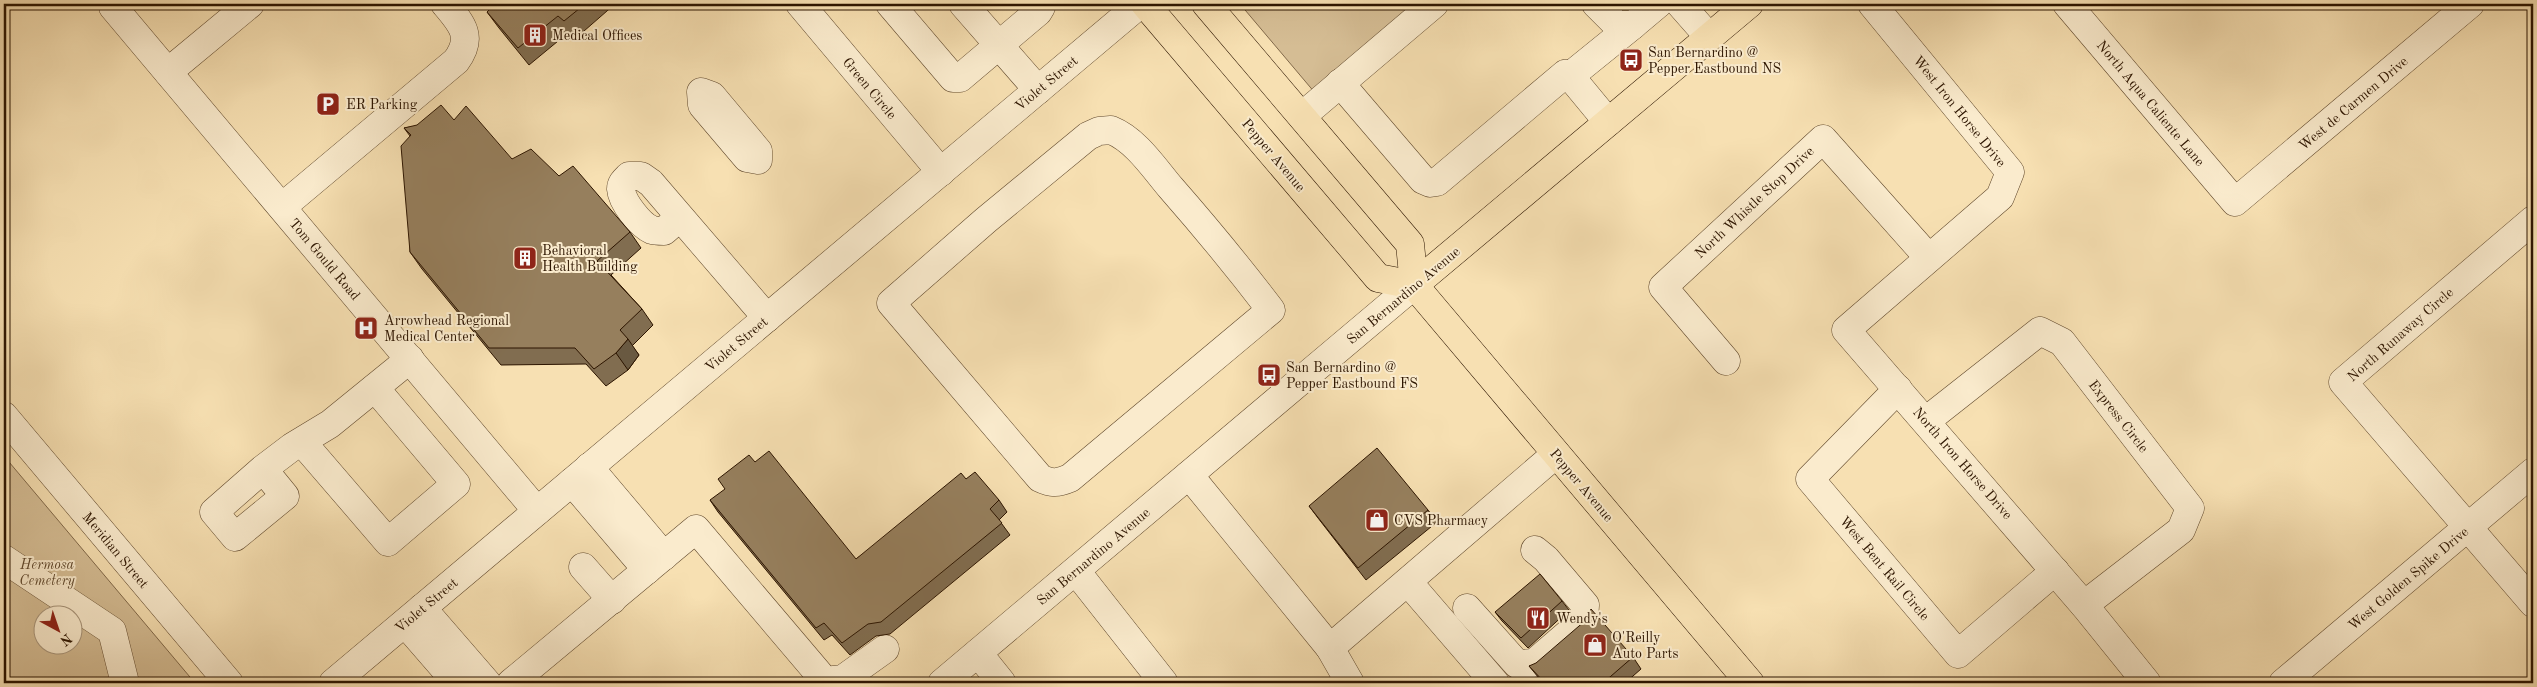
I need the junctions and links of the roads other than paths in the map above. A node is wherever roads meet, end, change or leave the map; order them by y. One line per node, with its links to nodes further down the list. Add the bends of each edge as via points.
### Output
1 (250, 4): 22 (street)
2 (446, 4): 30 (street, via 462,25 464,50 456,61)
3 (800, 4): 28 (street, Green Circle)
4 (890, 4): 21 (street, via 953,78 960,78)
5 (963, 4): 21 (street)
6 (1040, 4): 21 (street, via 1038,12)
7 (1140, 4): 25 (street, Violet Street)
8 (1146, 4): 34 (main road, Pepper Avenue, via 1378,278)
9 (1206, 4): 26 (main road)
10 (1434, 4): 24 (street)
11 (1596, 4): 19 (street, via 1618,24)
12 (1658, 4): 19 (street)
13 (1680, 4): 20 (street)
14 (1749, 4): 20 (main road, San Bernardino Avenue)
15 (1872, 4): 33 (street, West Iron Horse Drive, via 2010,172 2000,197)
16 (2067, 4): 29 (street, North Aqua Caliente Lane)
17 (115, 5): 22 (street, Tom Gould Road)
18 (2453, 9): 29 (street, West de Carmen Drive)
19 (1633, 25): 23 (street)
20 (1709, 37): 27 (main road, San Bernardino Avenue)
21 (998, 46): 25 (street)
22 (168, 72): 30 (street, Tom Gould Road)
23 (1570, 76): 24 (street, via 1565,74 1437,182 1430,184 1423,180); 27 (street)
24 (1340, 84): 26 (street)
25 (1038, 90): 28 (street, Violet Street)
26 (1302, 116): 34 (main road, via 1410,244)
27 (1608, 122): 34 (main road, San Bernardino Avenue)
28 (941, 172): 35 (street, Violet Street)
29 (2235, 202)
30 (282, 208): 36 (street, Tom Gould Road)
31 (680, 217): 35 (street)
32 (2533, 220): 50 (street, North Runaway Circle, via 2343,382)
33 (1928, 257): 37 (street, North Whistle Stop Drive, via 1822,139 1663,287); 40 (street, North Iron Horse Drive, via 1846,330)
34 (1414, 285): 44 (main road, Pepper Avenue); 48 (street, San Bernardino Avenue)
35 (767, 318): 47 (street, Violet Street)
36 (410, 360): 38 (street); 49 (street, Tom Gould Road)
37 (1726, 361)
38 (375, 388): 43 (street); 43 (street, via 456,484 388,542)
39 (1178, 389): 39 (street, via 1271,310 1235,262 1149,162 1124,135 1111,130 1088,136 891,303 1040,478 1048,482 1057,483 1070,478)
40 (1898, 389): 42 (street, North Iron Horse Drive); 56 (street, West Bent Rail Circle, via 1810,480 1958,654)
41 (4, 416): 67 (street, Meridian Street)
42 (1926, 420): 56 (street, North Iron Horse Drive); 60 (street, Express Circle, via 2040,331 2062,342 2190,508 2181,530)
43 (302, 442): 45 (street)
44 (1556, 454): 57 (street); 77 (main road, Pepper Avenue)
45 (263, 469)
46 (2533, 472): 50 (street, West Golden Spike Drive)
47 (580, 474): 49 (street, Violet Street); 53 (street)
48 (1189, 475): 55 (street, San Bernardino Avenue); 63 (street)
49 (537, 511): 62 (street, Violet Street)
50 (2468, 527): 59 (street); 79 (street, West Golden Spike Drive)
51 (1535, 550): 61 (street, via 1585,605 1584,620 1534,663 1517,664)
52 (4, 559): 66 (street, via 112,631)
53 (655, 563): 58 (street); 64 (street, via 696,529 824,681 843,679)
54 (583, 567): 58 (street)
55 (1076, 571): 65 (street, San Bernardino Avenue); 74 (street)
56 (2055, 571): 60 (street, North Iron Horse Drive)
57 (1408, 582): 63 (street); 76 (street)
58 (612, 600): 71 (street)
59 (2533, 603)
60 (2084, 604): 78 (street, North Iron Horse Drive)
61 (1467, 608)
62 (413, 616): 68 (street, Violet Street); 69 (street); 70 (street)
63 (1330, 648): 75 (street)
64 (885, 649)
65 (978, 653): 72 (street, San Bernardino Avenue); 73 (street)
66 (124, 683)
67 (229, 683)
68 (332, 683)
69 (457, 683)
70 (487, 683)
71 (511, 683)
72 (942, 683)
73 (1002, 683)
74 (1164, 683)
75 (1350, 683)
76 (1495, 683)
77 (1750, 683)
78 (2147, 683)
79 (2283, 683)

